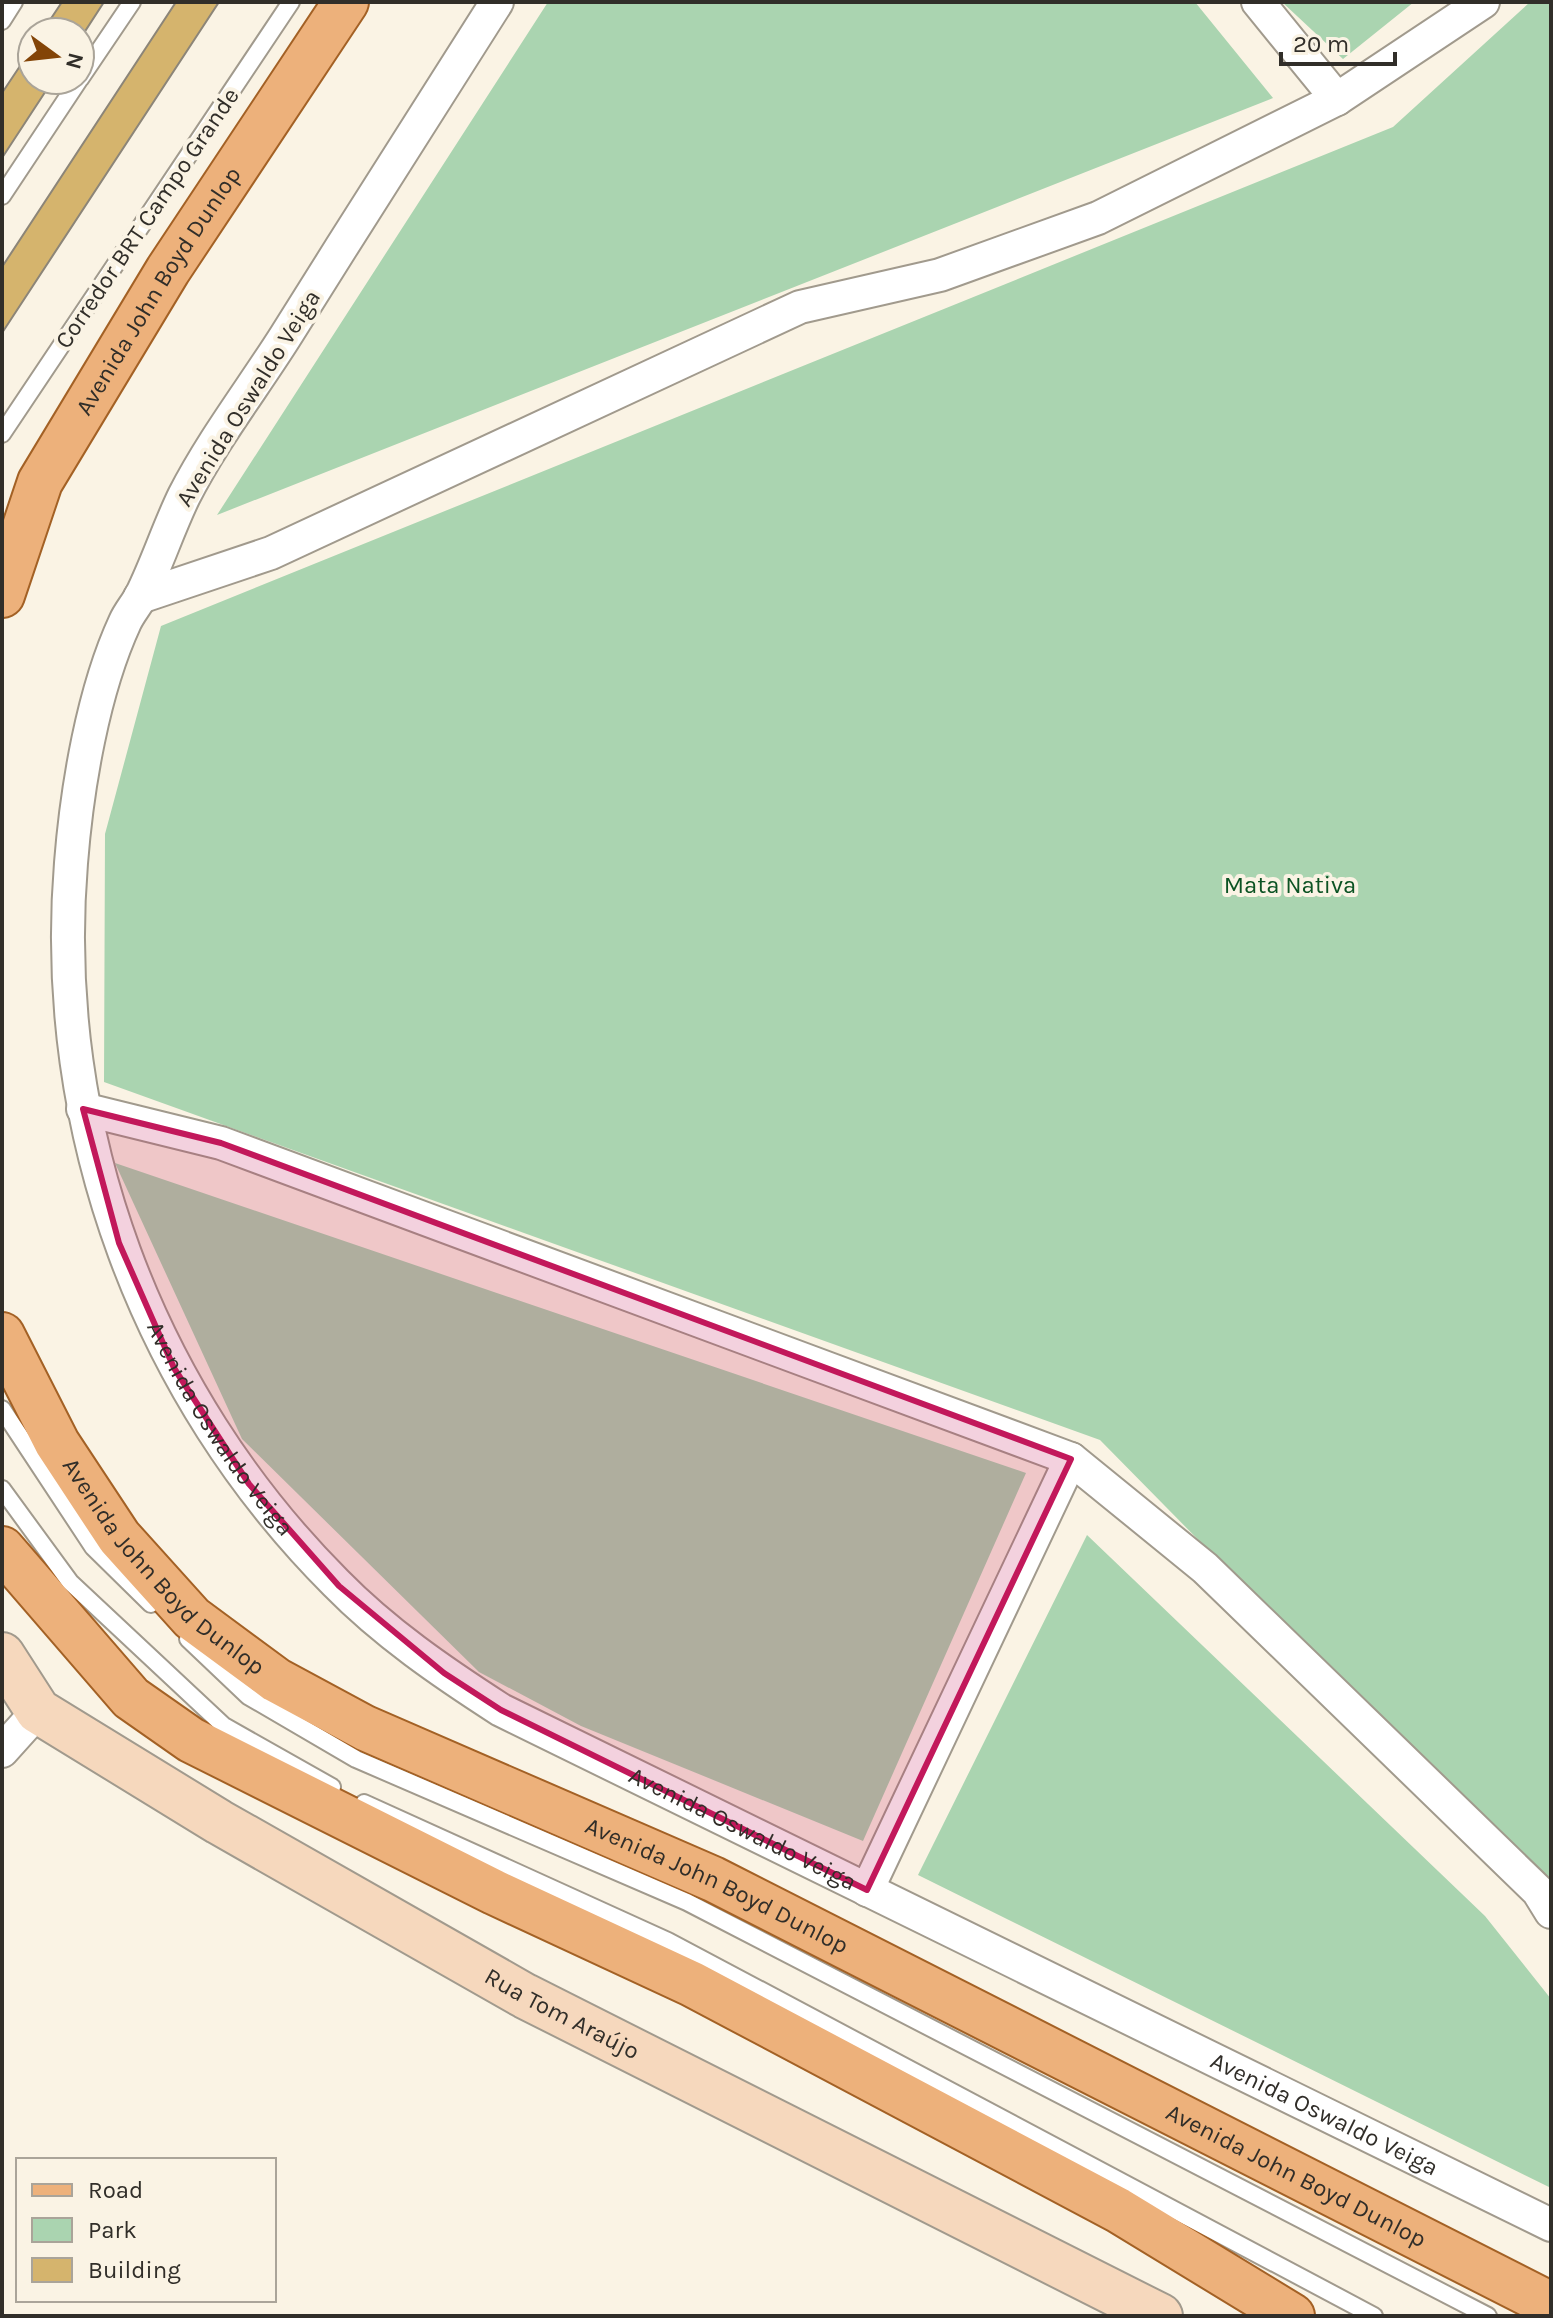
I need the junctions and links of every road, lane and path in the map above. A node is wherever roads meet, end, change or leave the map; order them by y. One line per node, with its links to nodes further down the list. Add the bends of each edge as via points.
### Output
1 (14, 2): 8 (lane)
2 (132, 2): 9 (lane)
3 (291, 2): 13 (lane, Corredor BRT Campo Grande)
4 (346, 2): 14 (main road, Avenida John Boyd Dunlop, via 168,270 40,482)
5 (497, 2): 15 (street, Avenida Oswaldo Veiga, via 185,494)
6 (1258, 2): 11 (street)
7 (1483, 2): 11 (street)
8 (2, 21)
9 (96, 56)
10 (69, 96): 12 (lane)
11 (1337, 99): 15 (street, via 1098,218 940,275 800,307 271,553)
12 (2, 196)
13 (2, 434)
14 (2, 595)
15 (140, 597): 16 (street, Avenida Oswaldo Veiga, via 125,622 103,689 74,827 67,968)
16 (83, 1109): 19 (street, via 221,1143); 25 (street, Avenida Oswaldo Veiga, via 119,1243 174,1368 249,1484 339,1586 444,1673 501,1710)
17 (2, 1335): 28 (main road, Avenida John Boyd Dunlop, via 57,1443 119,1537 192,1618 276,1680 365,1728 713,1879)
18 (2, 1409): 32 (lane, via 93,1547 248,1696 356,1759 687,1902)
19 (1071, 1459): 25 (street); 26 (street, via 1205,1568 1538,1891)
20 (2, 1489): 31 (lane, via 70,1582 224,1726 342,1793 668,1941)
21 (2, 1549): 30 (main road, via 131,1698 191,1740 705,1991 1118,2210)
22 (2, 1655): 23 (main road, Rua Tom Araújo)
23 (38, 1711): 24 (street); 29 (main road, Rua Tom Araújo, via 219,1822 525,1996)
24 (2, 1751)
25 (867, 1890): 27 (street, Avenida Oswaldo Veiga)
26 (1551, 1912)
27 (1551, 2225)
28 (1551, 2305)
29 (1160, 2316)
30 (1292, 2316)
31 (1374, 2316)
32 (1488, 2316)

